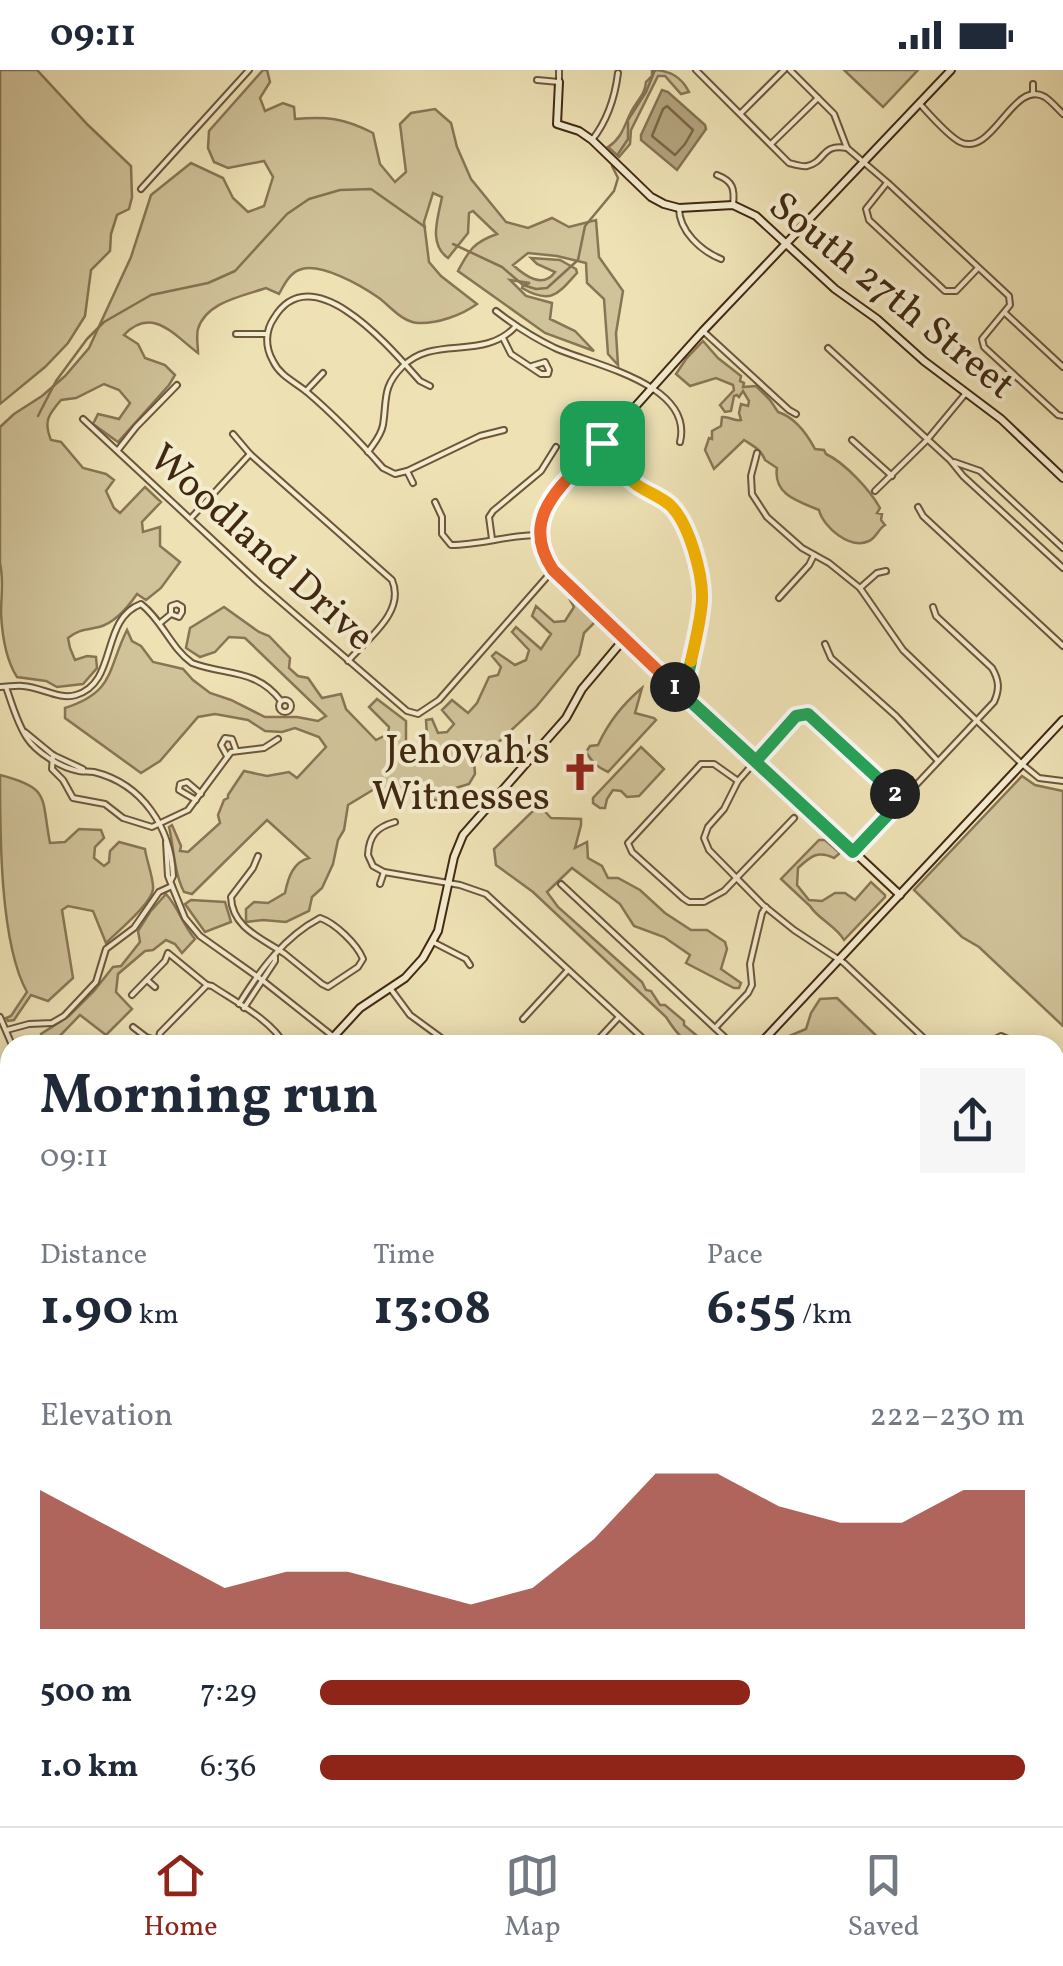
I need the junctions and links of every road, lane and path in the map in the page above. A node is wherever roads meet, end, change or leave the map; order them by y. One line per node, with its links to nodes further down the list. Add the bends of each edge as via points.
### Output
1 (249, 70): 21 (street)
2 (559, 70): 8 (street)
3 (696, 70): 13 (street)
4 (787, 70): 11 (street); 13 (street)
5 (951, 70): 12 (street)
6 (618, 73): 15 (street)
7 (537, 80): 8 (street)
8 (559, 82): 15 (street, via 558,124)
9 (1034, 84): 10 (street)
10 (1033, 94): 12 (street, via 971,144 960,142); 14 (street)
11 (818, 98): 16 (street); 17 (street, via 834,114)
12 (919, 104): 18 (street)
13 (740, 114): 16 (street)
14 (1063, 114)
15 (592, 140): 23 (street, via 651,198)
16 (770, 146): 17 (street, via 789,164 806,167 827,150)
17 (847, 148): 18 (street)
18 (863, 162): 20 (street); 24 (street)
19 (717, 175): 22 (street, via 732,185)
20 (888, 183): 26 (street); 26 (street, via 866,209 868,220 945,291 956,291)
21 (142, 190)
22 (734, 205): 23 (street, South 27th Street); 24 (street, South 27th Street)
23 (679, 208): 25 (street, via 688,233)
24 (786, 244): 30 (street); 43 (street, South 27th Street)
25 (721, 259)
26 (978, 268): 28 (street, via 1009,296)
27 (496, 311): 29 (street)
28 (1005, 313): 37 (street); 45 (street, via 982,339 984,347)
29 (516, 326): 33 (street); 41 (street)
30 (703, 331): 41 (street); 44 (street)
31 (236, 334): 32 (street)
32 (266, 334): 35 (street, via 286,304 317,297 361,320); 42 (street, via 273,363)
33 (503, 338): 35 (street, via 430,351); 36 (street, via 511,354)
34 (828, 348): 50 (street)
35 (404, 364): 40 (street); 55 (street, via 384,396 383,424)
36 (532, 366)
37 (1063, 367)
38 (323, 373): 42 (street)
39 (176, 385): 54 (street)
40 (430, 386)
41 (651, 388): 51 (street, via 678,413); 52 (street)
42 (306, 392): 55 (street)
43 (966, 393): 50 (street); 61 (street, South 27th Street)
44 (796, 414)
45 (1063, 416)
46 (83, 419): 54 (street, Woodland Drive)
47 (504, 430): 59 (street)
48 (234, 434): 57 (street)
49 (852, 440): 60 (street)
50 (928, 440): 58 (street); 60 (street)
51 (680, 442)
52 (602, 443): 67 (street, via 546,508); 85 (street, via 634,483 678,515 691,542 702,601)
53 (556, 447): 68 (street, via 541,471 492,512)
54 (118, 450): 66 (street, Woodland Drive)
55 (368, 452): 59 (street, via 394,474)
56 (757, 453): 70 (street, via 751,476 758,507)
57 (250, 454): 66 (street); 83 (street, via 392,580 394,610)
58 (950, 460): 69 (street, via 980,471); 71 (street)
59 (407, 471): 62 (street)
60 (892, 476): 63 (street)
61 (1063, 478)
62 (414, 484)
63 (875, 491)
64 (435, 502): 68 (street, via 451,544)
65 (918, 507): 82 (street)
66 (191, 519): 83 (street, Woodland Drive)
67 (538, 535): 68 (street); 73 (street)
68 (492, 539)
69 (1063, 551): 71 (street)
70 (814, 555): 75 (street); 76 (street)
71 (1056, 562): 72 (street)
72 (1063, 568)
73 (553, 570): 80 (street); 83 (street, Woodland Drive, via 439,700 418,714)
74 (886, 571): 75 (street)
75 (860, 588): 87 (street, via 903,650)
76 (778, 598)
77 (933, 606): 87 (street, via 996,675 997,696)
78 (171, 614): 79 (street)
79 (160, 623): 84 (street, via 140,604 133,607 115,632 96,682 74,696); 86 (street, via 184,657 250,676)
80 (624, 640): 85 (street); 112 (street, via 566,718 462,835)
81 (825, 644): 94 (street)
82 (1063, 646)
83 (348, 660)
84 (3, 687): 92 (street, via 27,739)
85 (684, 695): 93 (street)
86 (281, 701)
87 (976, 720): 94 (street); 95 (street)
88 (1063, 720): 95 (street)
89 (278, 739): 90 (street)
90 (236, 751): 91 (street); 91 (street, via 232,739 224,738)
91 (227, 756): 98 (street)
92 (52, 757): 103 (street, via 126,785); 103 (street, via 52,769 72,798 110,806 148,826)
93 (756, 761): 96 (street); 100 (street, via 796,716 808,714); 106 (street)
94 (938, 761): 100 (street)
95 (1022, 764): 97 (street, via 1039,778); 114 (street)
96 (738, 781): 109 (street, via 704,838); 109 (street, via 714,764 700,764 628,843 690,902 711,900)
97 (1063, 781)
98 (201, 794): 99 (street); 99 (street, via 180,784 181,793)
99 (196, 800): 103 (street)
100 (902, 800): 106 (street)
101 (794, 818): 105 (street)
102 (395, 822): 108 (street, via 378,828 368,847 370,862)
103 (160, 824): 110 (street)
104 (776, 824): 105 (street)
105 (782, 830): 109 (street)
106 (853, 852): 114 (street)
107 (258, 856): 117 (street, via 234,891 232,907 239,923)
108 (384, 872): 111 (street); 112 (street)
109 (736, 878): 115 (street)
110 (172, 883): 121 (street, via 200,936); 133 (street, via 106,949 96,982 64,1016)
111 (380, 884)
112 (450, 884): 116 (street); 120 (street, via 497,902)
113 (561, 884): 132 (street)
114 (900, 895): 118 (street)
115 (766, 907): 118 (street); 132 (street, via 750,964 752,985)
116 (433, 942): 119 (street); 125 (street)
117 (277, 952): 117 (street, via 325,919 363,959 328,987); 121 (street)
118 (839, 960): 144 (street); 145 (street)
119 (470, 966)
120 (568, 970): 129 (street); 130 (street)
121 (259, 978): 127 (street); 138 (street)
122 (147, 980): 123 (street, via 168,953); 124 (street); 126 (street)
123 (207, 984): 127 (street); 136 (street)
124 (155, 987)
125 (390, 988): 139 (street); 140 (street, via 410,1016)
126 (132, 996)
127 (241, 1006): 137 (street)
128 (0, 1017): 133 (street)
129 (619, 1017): 141 (street); 142 (street)
130 (523, 1019)
131 (132, 1027): 135 (street)
132 (715, 1028): 143 (street)
133 (7, 1030): 134 (street)
134 (9, 1035)
135 (143, 1035)
136 (159, 1035)
137 (279, 1035)
138 (332, 1035)
139 (334, 1035)
140 (438, 1035)
141 (602, 1035)
142 (639, 1035)
143 (722, 1035)
144 (768, 1035)
145 (920, 1035)

